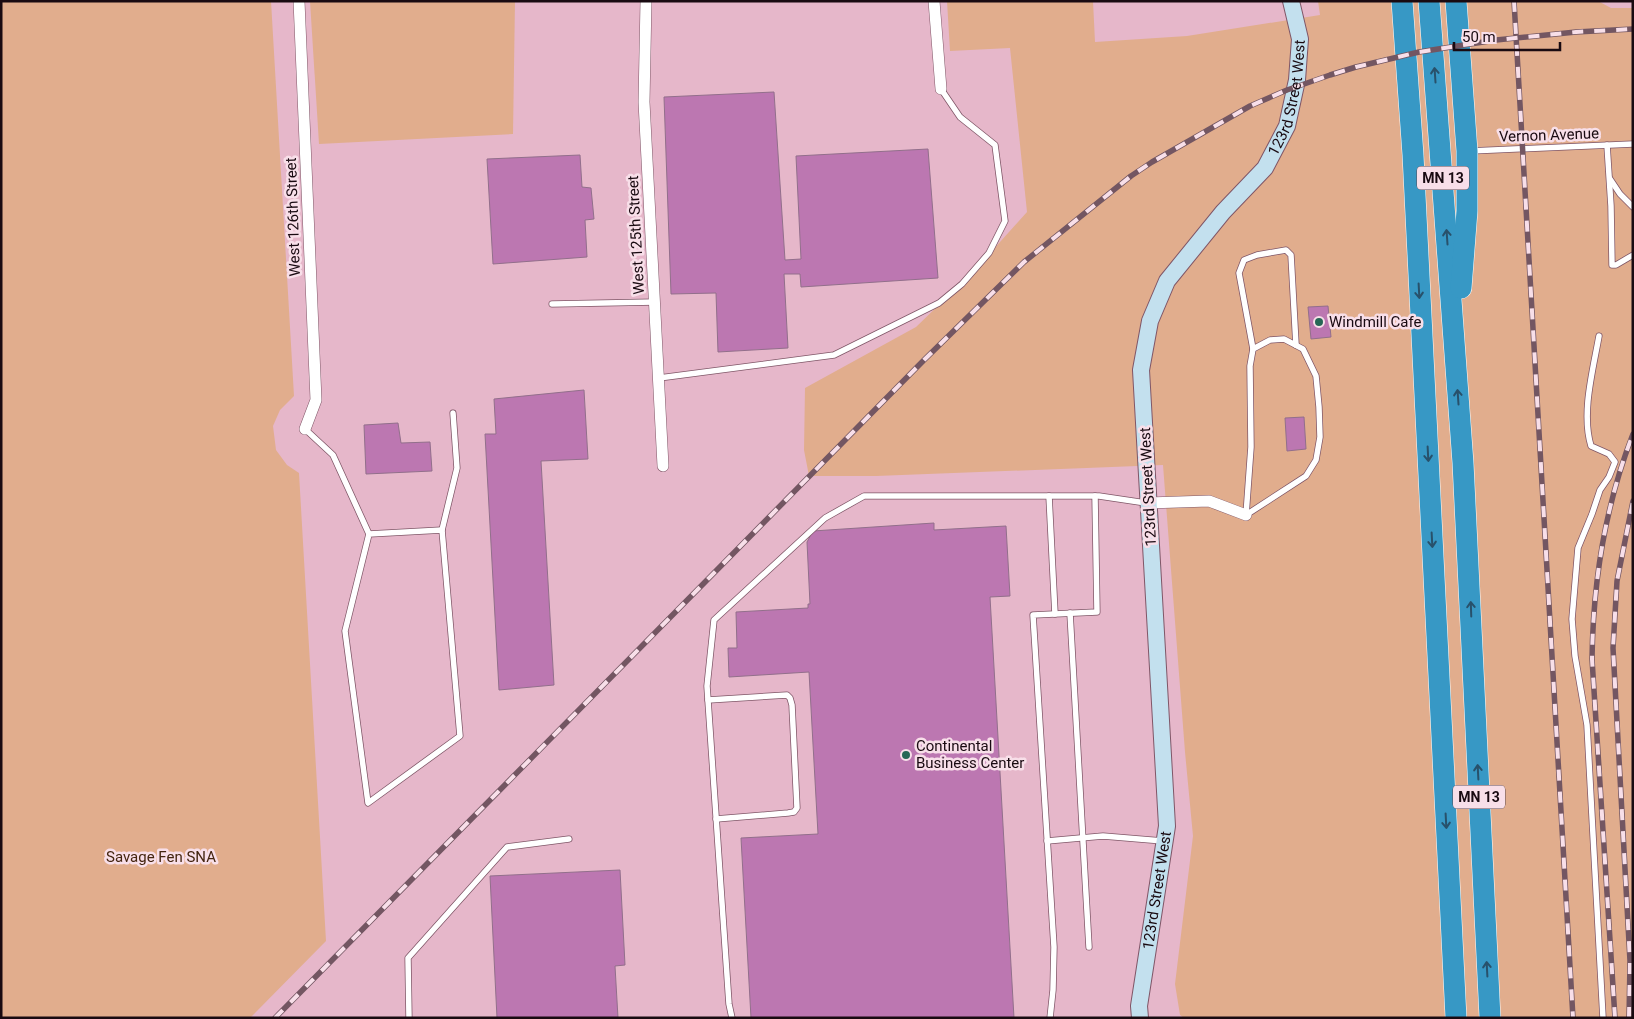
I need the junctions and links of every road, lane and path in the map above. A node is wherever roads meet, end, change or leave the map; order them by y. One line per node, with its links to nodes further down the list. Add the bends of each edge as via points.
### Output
1 (300, 1): 23 (street, West 126th Street, via 316,400)
2 (646, 1): 15 (street, West 125th Street, via 644,102)
3 (934, 1): 8 (street)
4 (1291, 1): 27 (street, 123rd Street West, via 1300,39 1297,80 1287,126 1265,168 1223,212 1167,280 1150,321 1142,370)
5 (1402, 1): 44 (highway, MN 13, one-way to 44, via 1413,155)
6 (1429, 1): 20 (highway, MN 13, one-way to 6)
7 (1456, 1): 11 (highway)
8 (941, 89): 21 (lane, via 960,117 995,145 1005,221 989,253 962,284 939,303 834,355)
9 (1633, 144): 10 (lane, Vernon Avenue)
10 (1607, 145): 11 (lane, Vernon Avenue); 12 (lane)
11 (1467, 151): 20 (highway, via 1467,211)
12 (1609, 177): 13 (lane); 14 (lane, via 1612,266)
13 (1633, 206)
14 (1633, 255)
15 (655, 302): 16 (lane); 21 (street, West 125th Street)
16 (552, 304)
17 (1599, 336): 46 (lane, via 1587,434 1591,446 1608,454 1615,462 1600,490 1578,548 1572,619 1575,656 1588,725)
18 (1296, 345): 19 (lane, via 1284,339 1270,340); 19 (lane, via 1292,255 1286,250 1244,260 1238,273); 28 (lane, via 1304,348 1316,376 1320,436 1316,460 1306,476)
19 (1253, 349): 28 (lane)
20 (1455, 356): 45 (highway, MN 13, one-way to 20, via 1470,576)
21 (659, 378): 24 (street, West 125th Street)
22 (453, 413): 29 (lane, via 456,468)
23 (305, 429): 30 (lane, via 333,455)
24 (663, 466)
25 (1049, 496): 26 (lane); 32 (lane); 33 (lane, via 864,496 825,518 714,620)
26 (1095, 496): 27 (lane); 31 (lane, via 1097,612)
27 (1148, 504): 28 (street, via 1209,501); 38 (street, 123rd Street West, via 1167,826)
28 (1246, 514)
29 (442, 530): 30 (lane); 30 (lane, via 460,736 368,803 345,631)
30 (369, 534)
31 (1070, 613): 32 (lane); 35 (lane)
32 (1055, 614): 37 (lane, via 1033,615)
33 (708, 700): 34 (lane); 34 (lane, via 787,695 792,705 797,808 788,813)
34 (716, 819): 41 (lane)
35 (1082, 838): 37 (lane); 38 (lane, via 1103,836); 39 (lane)
36 (569, 839): 40 (lane, via 507,847 408,958)
37 (1047, 841): 42 (lane, via 1054,946)
38 (1165, 841): 43 (street, 123rd Street West, via 1139,1006)
39 (1089, 947)
40 (409, 1018)
41 (732, 1018)
42 (1050, 1018)
43 (1140, 1018)
44 (1456, 1018)
45 (1490, 1018)
46 (1603, 1018)

